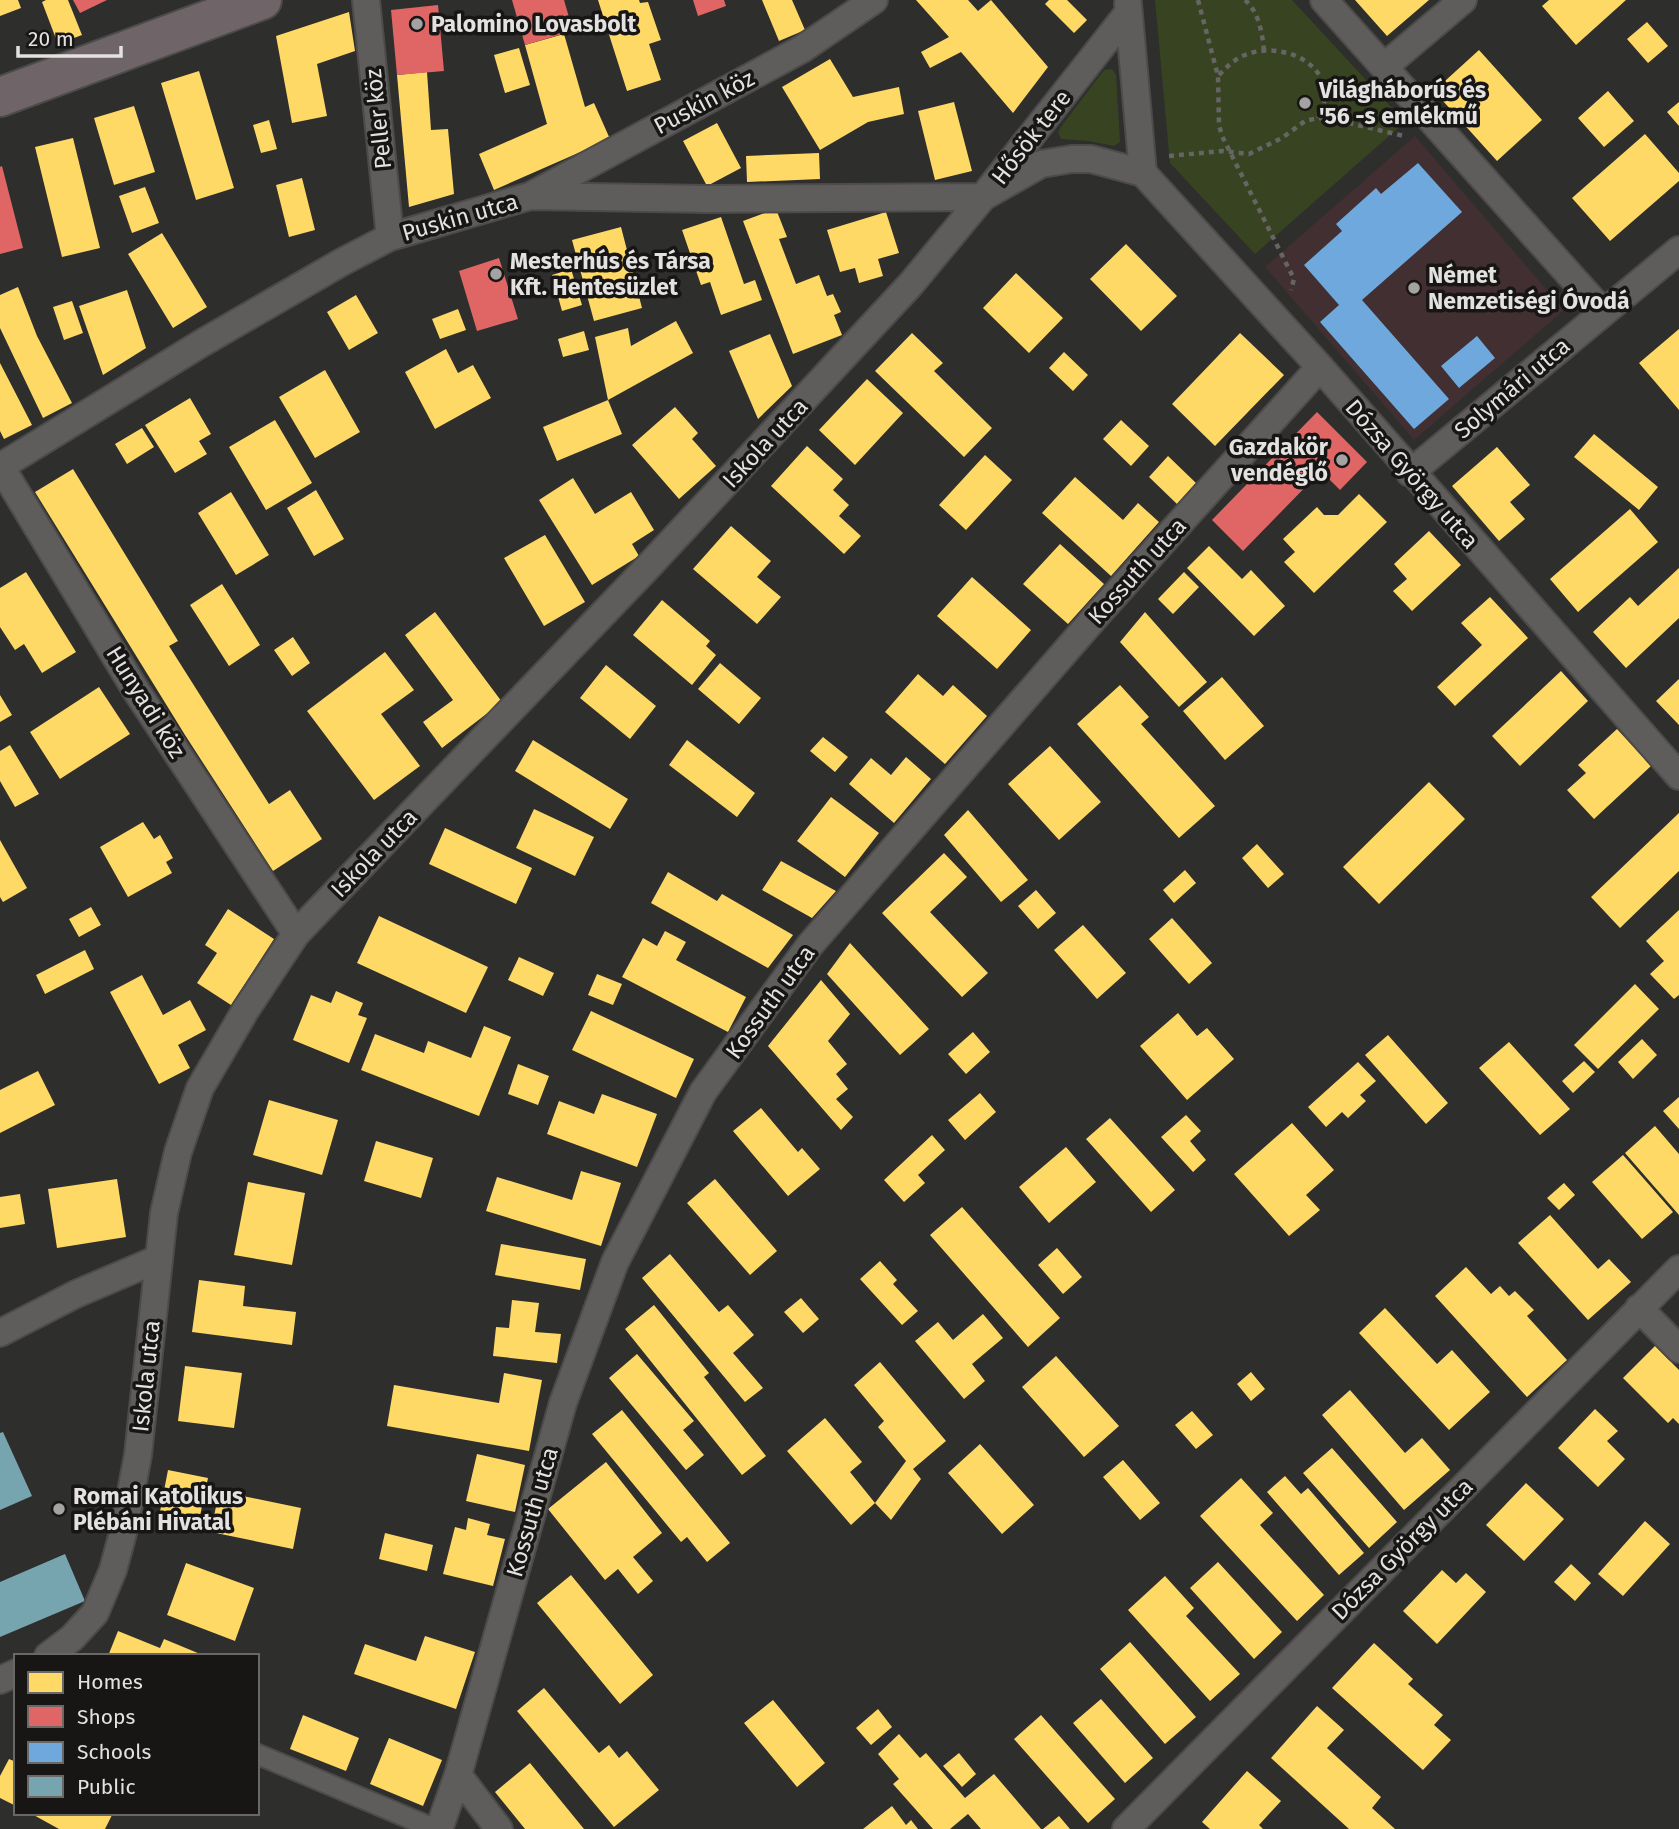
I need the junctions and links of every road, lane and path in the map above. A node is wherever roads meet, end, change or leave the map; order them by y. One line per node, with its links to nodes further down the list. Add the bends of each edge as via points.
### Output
1 (262, 0): 12 (main road)
2 (366, 0): 19 (street, Peller köz)
3 (874, 0): 17 (street, Puskin köz, via 802,50)
4 (1198, 0): 11 (path)
5 (1245, 0): 9 (path, via 1262,29)
6 (1324, 0): 10 (street)
7 (1463, 0): 10 (street)
8 (1128, 7): 16 (street, Hősök tere); 18 (street, Hősök tere)
9 (1264, 50): 11 (path, via 1246,54); 13 (path, via 1305,59 1320,75 1325,97)
10 (1385, 66): 14 (street)
11 (1218, 76): 15 (path, via 1219,125)
12 (0, 97)
13 (1318, 118): 14 (path, via 1406,136); 15 (path, via 1305,121 1264,148 1249,154)
14 (1442, 130): 22 (street)
15 (1233, 153): 16 (path, via 1152,155); 21 (path, via 1294,279 1292,289 1280,297)
16 (1142, 161): 18 (street, Hősök tere, via 1072,159 1041,164); 21 (street, Dózsa György utca)
17 (530, 196): 18 (street, Puskin utca); 19 (street, Puskin utca)
18 (983, 197): 27 (street, Iskola utca, via 822,382)
19 (390, 237): 24 (street, Puskin utca, via 214,336)
20 (1679, 250): 22 (street, Solymári utca)
21 (1259, 300): 23 (street, Dózsa György utca)
22 (1603, 312): 25 (street, Solymári utca)
23 (1320, 367): 25 (street, Dózsa György utca); 35 (street, Kossuth utca, via 810,945 704,1092 615,1262 563,1403)
24 (1, 467): 27 (street, Hunyadi köz, via 135,689)
25 (1410, 473): 26 (street, Dózsa György utca)
26 (1679, 776)
27 (296, 934): 28 (street, Iskola utca, via 200,1088 178,1152)
28 (158, 1259): 31 (street); 33 (street, Iskola utca, via 138,1455 113,1570 95,1614)
29 (1679, 1269): 30 (street, Dózsa György utca)
30 (1639, 1308): 32 (street); 38 (street, Dózsa György utca)
31 (0, 1333)
32 (1679, 1349)
33 (51, 1654)
34 (259, 1755): 36 (street)
35 (458, 1775): 36 (street, Kossuth utca); 37 (street)
36 (437, 1829)
37 (499, 1829)
38 (1126, 1829)

